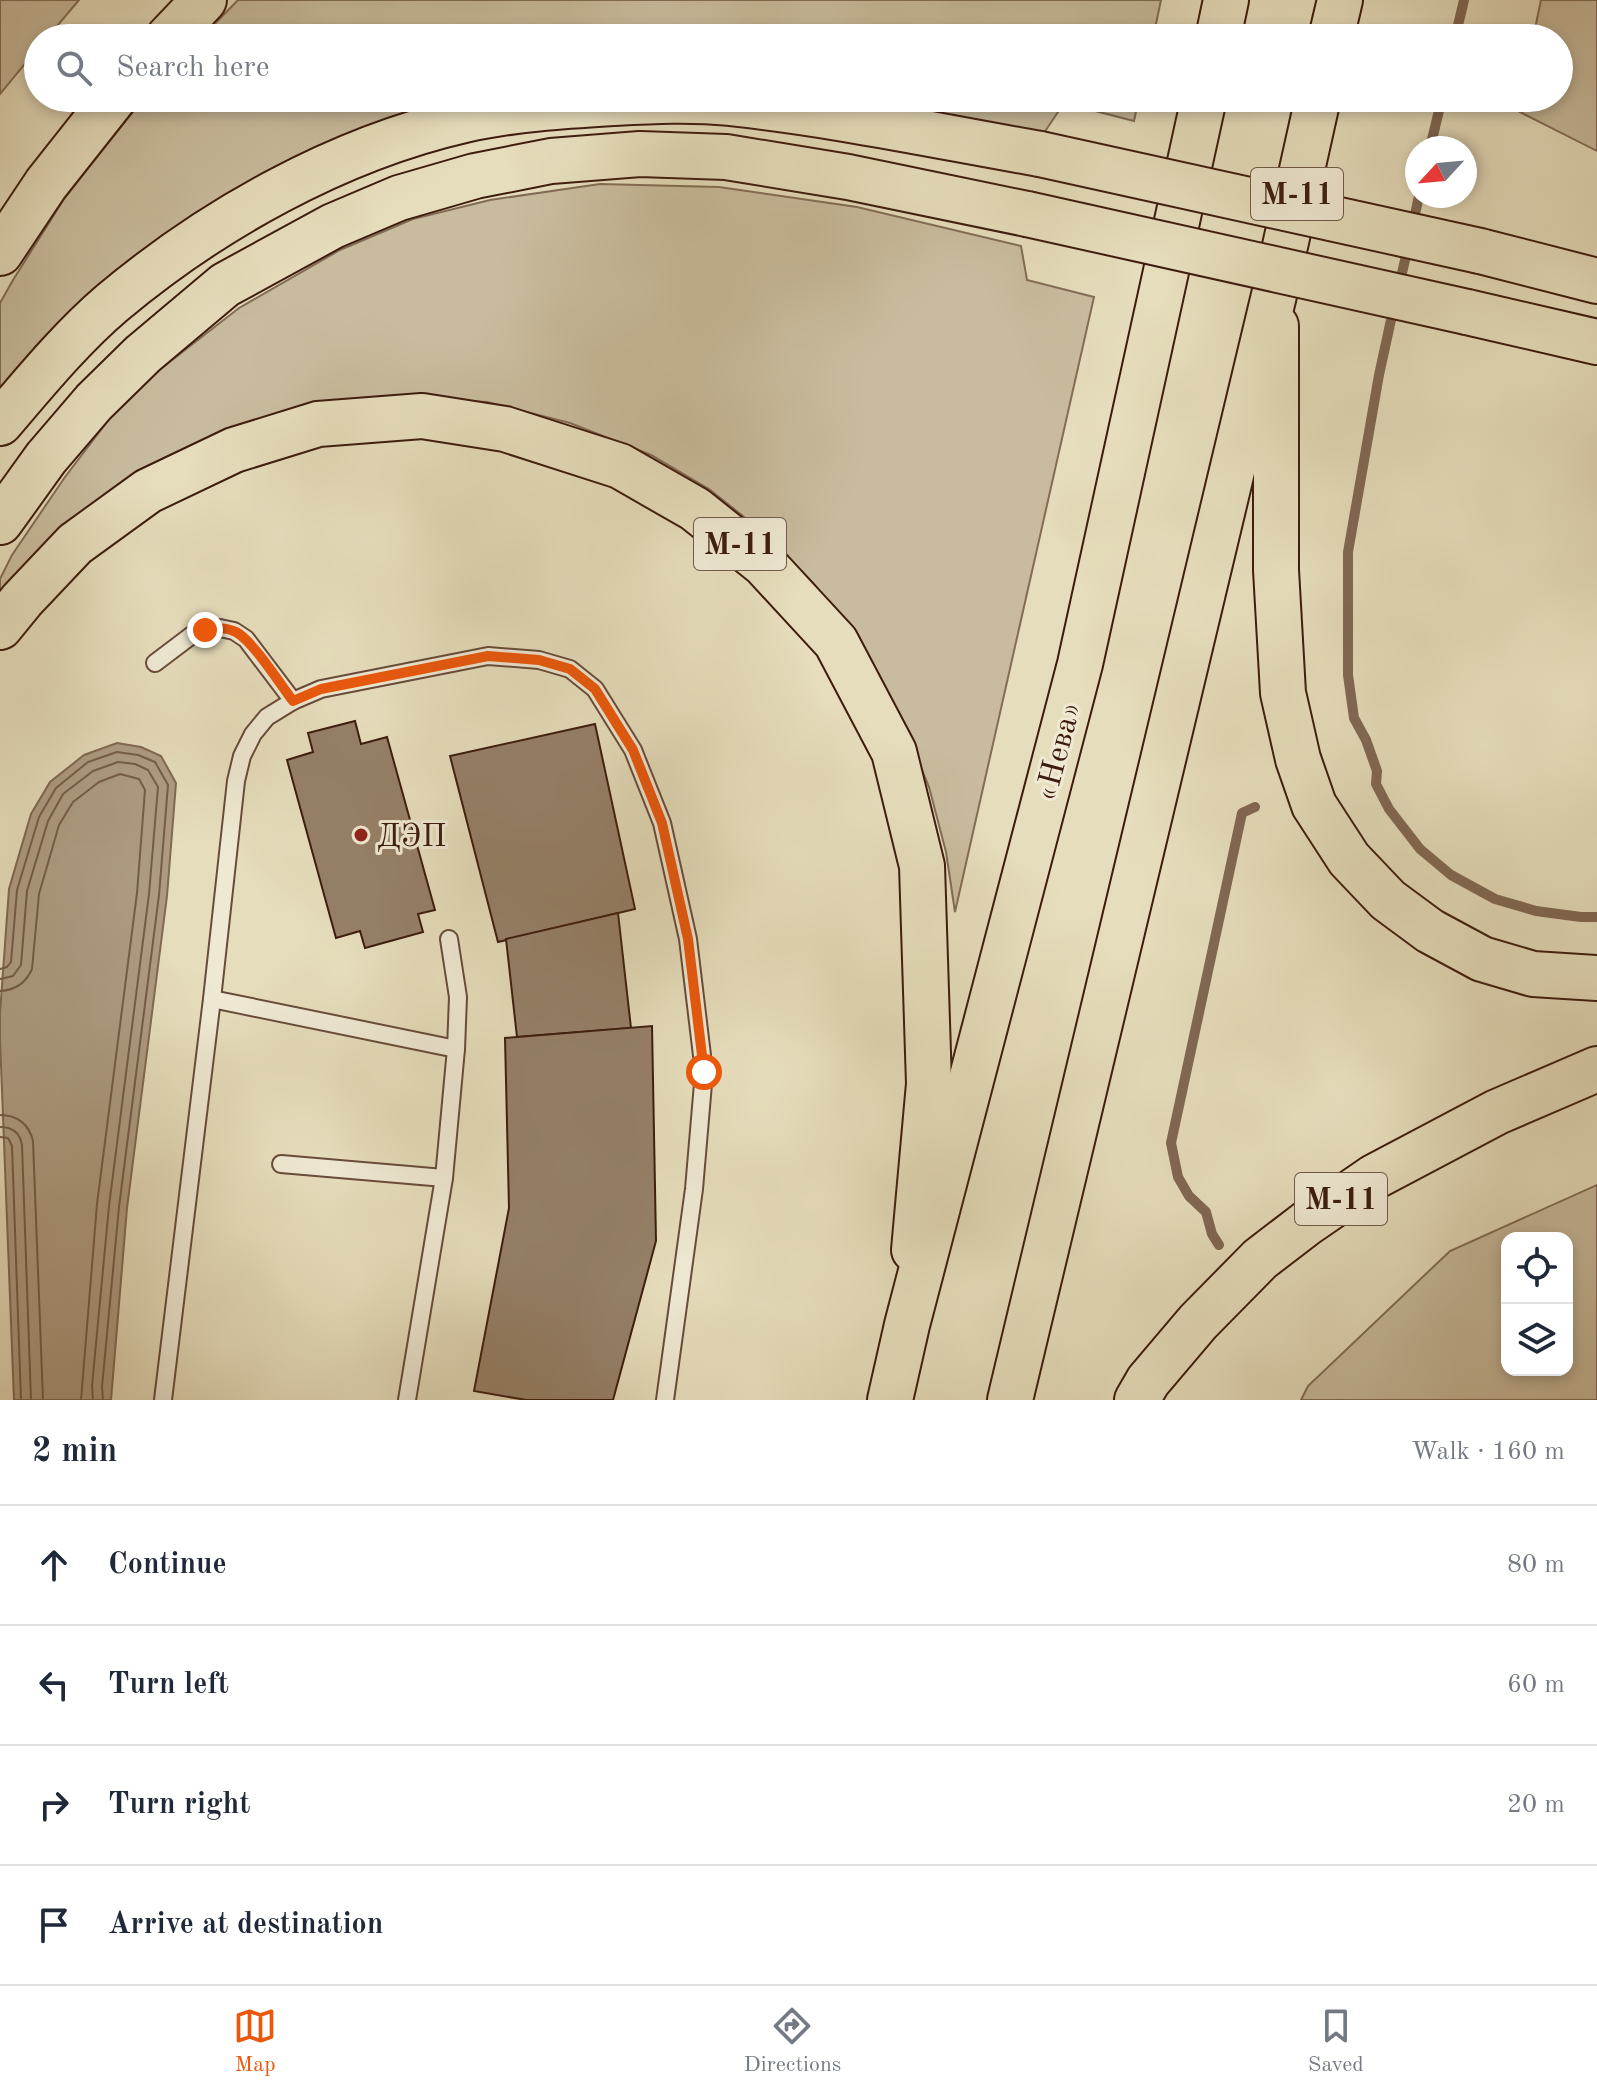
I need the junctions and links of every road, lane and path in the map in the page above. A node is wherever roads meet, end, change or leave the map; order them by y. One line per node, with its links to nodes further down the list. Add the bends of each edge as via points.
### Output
1 (204, 0): 4 (main road)
2 (1226, 0): 5 (main road)
3 (1340, 0): 6 (main road)
4 (181, 24)
5 (1221, 24)
6 (1334, 24)
7 (103, 112): 12 (main road)
8 (513, 112): 16 (main road, М-11, bridge, via 464,120 376,147 308,175 196,239 111,305)
9 (792, 112): 13 (main road, М-11, bridge, via 1040,154)
10 (1201, 112): 28 (main road, «Нева» / М-11, via 1080,664)
11 (1315, 112): 14 (main road, М-11)
12 (0, 253)
13 (1597, 281)
14 (1275, 291): 22 (main road, М-11, via 1276,570 1283,693 1314,805 1349,859 1388,900 1430,931 1482,959 1533,974); 33 (main road, М-11)
15 (1597, 342): 17 (main road, М-11, bridge, via 848,177 726,157 640,154 551,161 399,198 333,226 225,285 94,402)
16 (0, 423)
17 (0, 522)
18 (0, 627): 28 (main road, М-11, via 75,544 148,491 234,450 318,424 422,416 505,429 620,466 695,509 764,564 836,642 894,752 922,866 929,1084)
19 (155, 663): 20 (lane, via 192,635 220,628 234,631 246,639)
20 (293, 701): 23 (lane, via 267,717 242,756); 31 (lane, via 321,689 475,658 539,660 570,669 595,689 633,750 662,823 688,939 704,1072)
21 (449, 939): 24 (lane, via 458,997)
22 (1597, 978)
23 (212, 999): 24 (lane); 29 (lane)
24 (456, 1049): 27 (lane)
25 (1597, 1069): 34 (main road, М-11, via 1497,1112 1374,1177 1307,1223 1260,1259 1198,1322)
26 (281, 1164): 27 (lane)
27 (444, 1178): 30 (lane)
28 (907, 1325): 32 (main road, «Нева» / М-11)
29 (163, 1400)
30 (407, 1400)
31 (665, 1400)
32 (890, 1400)
33 (1010, 1400)
34 (1137, 1400)

